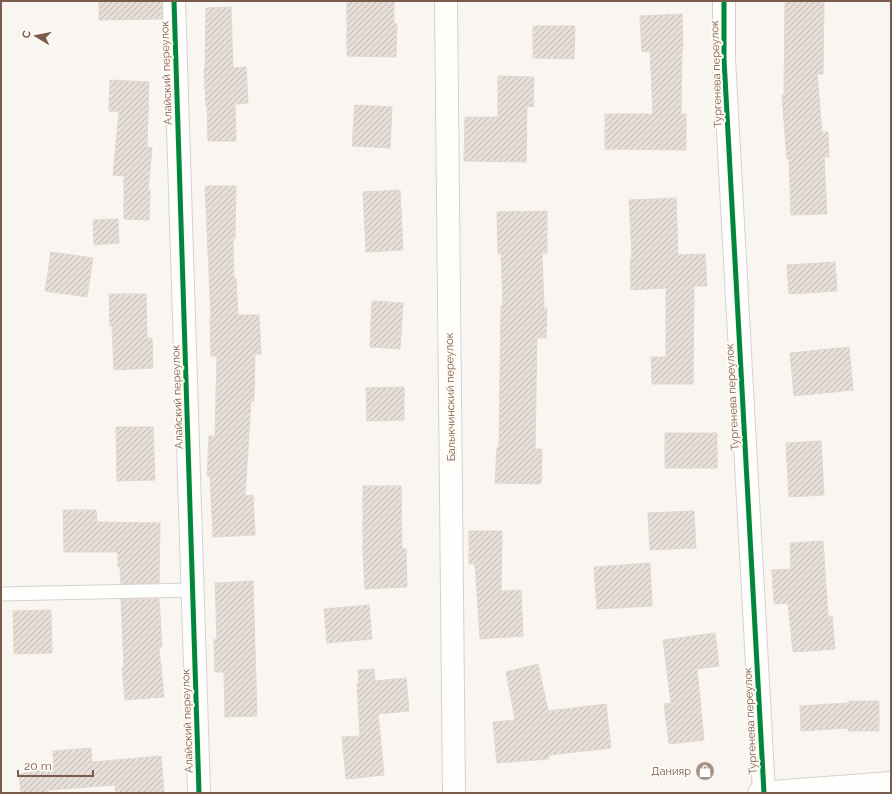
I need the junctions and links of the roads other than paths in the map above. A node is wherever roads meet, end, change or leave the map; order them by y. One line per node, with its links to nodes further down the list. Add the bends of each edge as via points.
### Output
1 (174, 1): 4 (street, Алайский переулок)
2 (446, 1): 8 (street, Балыкчинский переулок)
3 (724, 1): 10 (street, Тургенева переулок, via 725,74)
4 (193, 590): 5 (lane); 7 (street, Алайский переулок)
5 (1, 594)
6 (891, 783): 10 (street)
7 (199, 793)
8 (454, 793)
9 (759, 793): 10 (street)
10 (764, 793)

